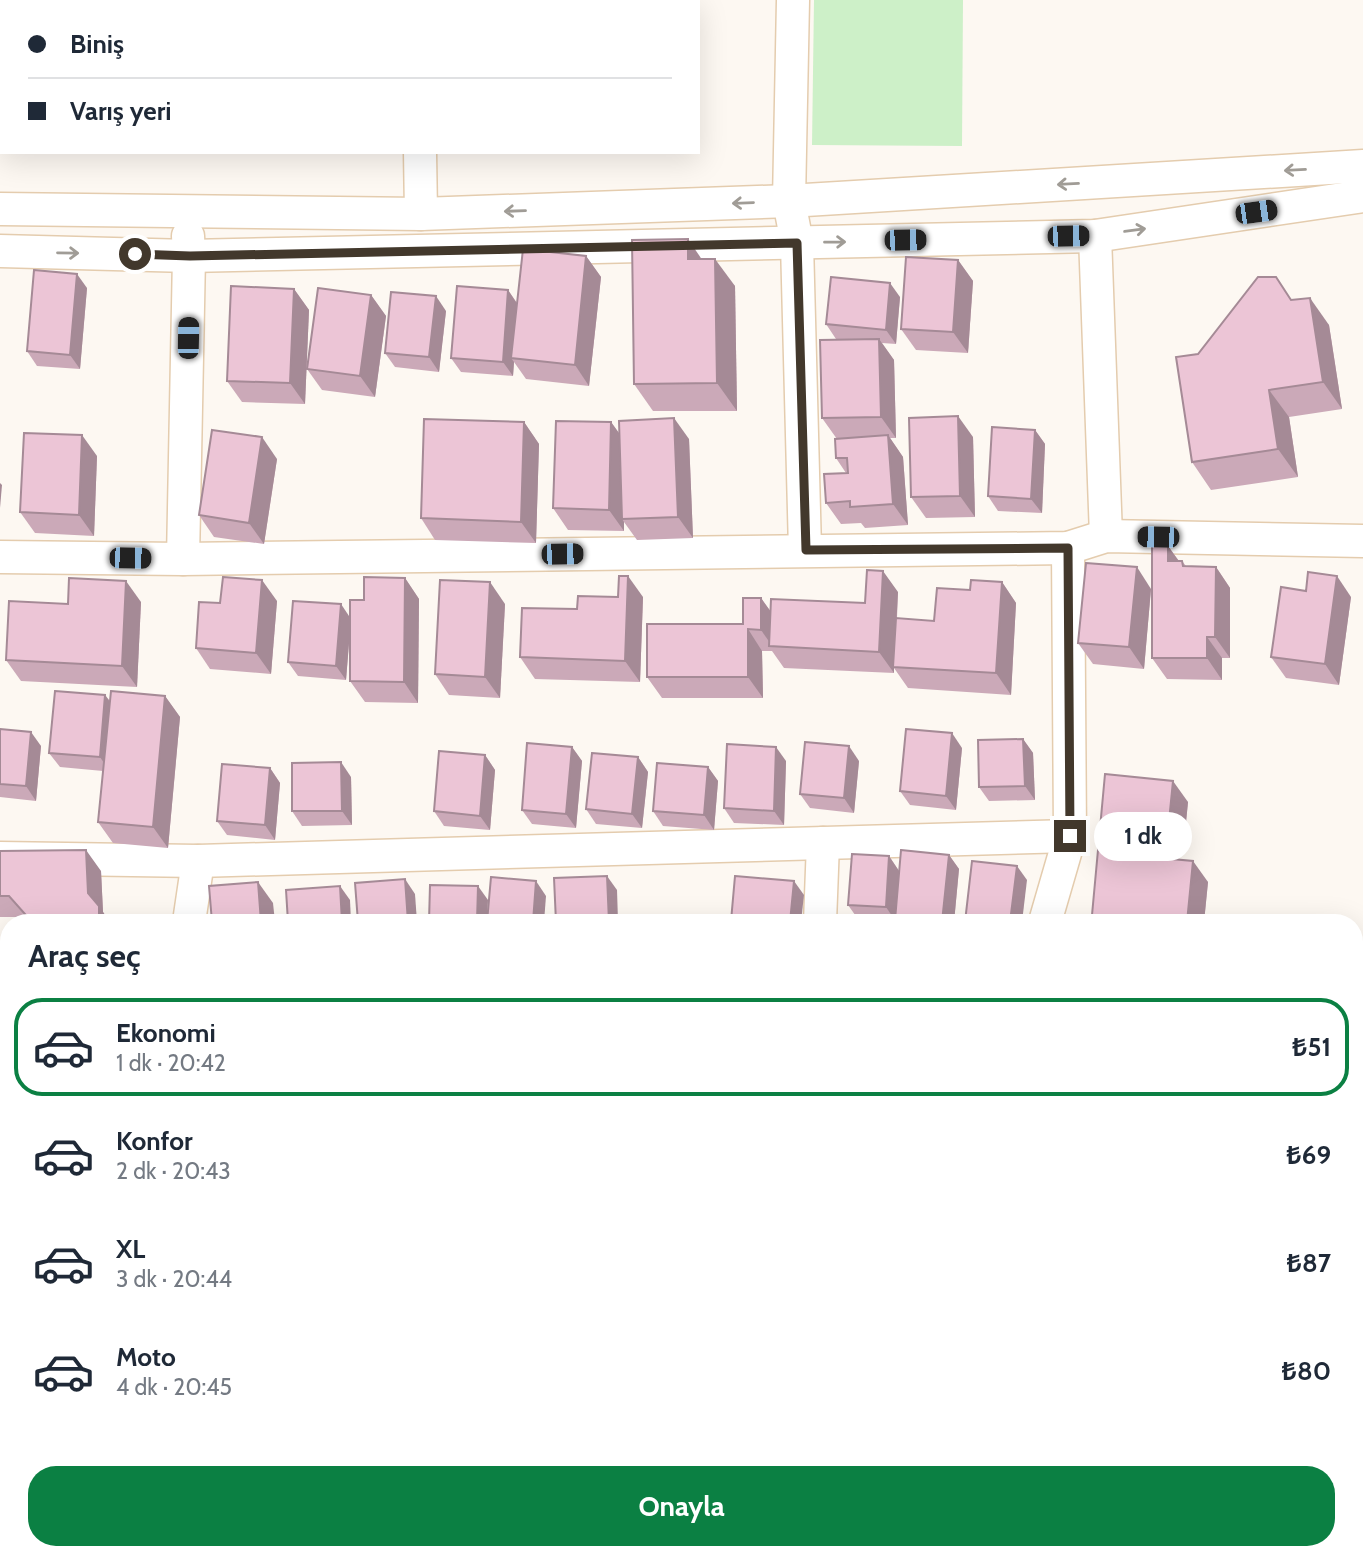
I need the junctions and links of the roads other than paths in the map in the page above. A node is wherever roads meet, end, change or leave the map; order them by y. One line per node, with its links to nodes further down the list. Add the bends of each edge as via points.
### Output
1 (793, 0): 5 (street)
2 (420, 154): 8 (street)
3 (1363, 166): 5 (street, one-way to 5)
4 (1363, 196): 9 (street, one-way to 4)
5 (789, 201): 8 (street, one-way to 8); 10 (street)
6 (0, 209): 7 (street)
7 (186, 210): 8 (street); 12 (street)
8 (421, 214)
9 (1095, 236): 10 (street, one-way to 9); 13 (street)
10 (797, 243): 12 (street); 16 (street)
11 (0, 251): 12 (street, one-way to 12)
12 (190, 256): 18 (street)
13 (1106, 536): 14 (street); 15 (street)
14 (1363, 541)
15 (1068, 548): 16 (street); 19 (street)
16 (806, 550): 18 (street)
17 (0, 557): 18 (street)
18 (183, 559)
19 (1070, 836): 20 (street); 25 (street)
20 (823, 843): 22 (street); 24 (street)
21 (0, 858): 22 (street)
22 (198, 861): 23 (street)
23 (190, 914)
24 (820, 914)
25 (1047, 914)

